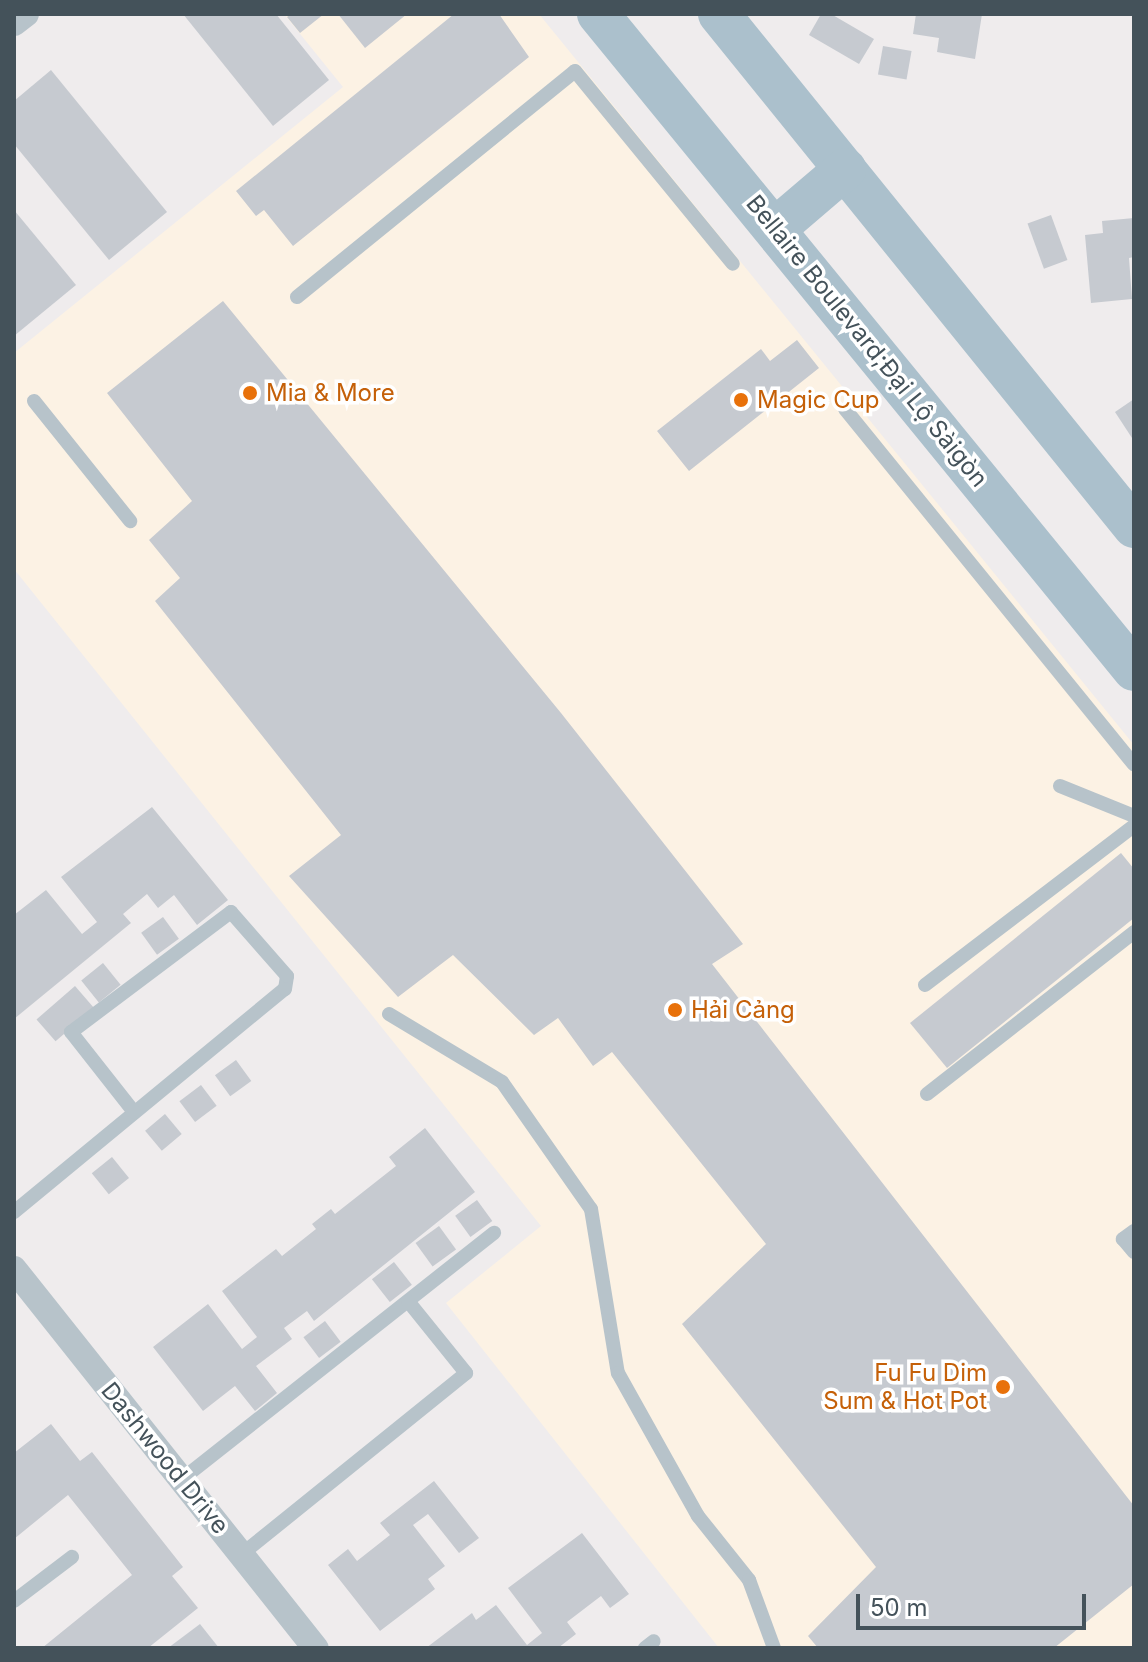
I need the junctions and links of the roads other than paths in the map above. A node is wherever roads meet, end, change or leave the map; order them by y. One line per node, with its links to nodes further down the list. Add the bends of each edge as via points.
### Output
1 (598, 14): 4 (main road, Bellaire Boulevard;Đại Lộ Sàigòn)
2 (719, 14): 3 (main road)
3 (845, 169): 4 (main road); 10 (main road)
4 (776, 228): 11 (main road, Bellaire Boulevard;Đại Lộ Sàigòn)
5 (733, 264): 6 (lane, via 575,71)
6 (297, 297)
7 (34, 401): 9 (lane)
8 (845, 409): 12 (lane)
9 (130, 521)
10 (1134, 527)
11 (1134, 670)
12 (1134, 764)
13 (1060, 786): 14 (lane)
14 (1134, 816)
15 (1134, 826): 17 (lane)
16 (1134, 932): 19 (lane)
17 (925, 985)
18 (389, 1014): 32 (lane, via 502,1082 591,1209 618,1373 698,1516 749,1580)
19 (927, 1094)
20 (134, 1112): 20 (lane, via 285,989 287,976 231,912 71,1032); 21 (lane)
21 (14, 1212)
22 (1134, 1231): 24 (lane, via 1123,1239)
23 (494, 1233): 26 (lane)
24 (1134, 1252)
25 (14, 1269): 27 (street, Dashwood Drive)
26 (408, 1301): 27 (lane); 28 (lane, via 466,1373)
27 (181, 1480): 28 (street, Dashwood Drive)
28 (242, 1554): 31 (street, Dashwood Drive)
29 (72, 1557): 30 (lane)
30 (14, 1601)
31 (316, 1648)
32 (774, 1648)

